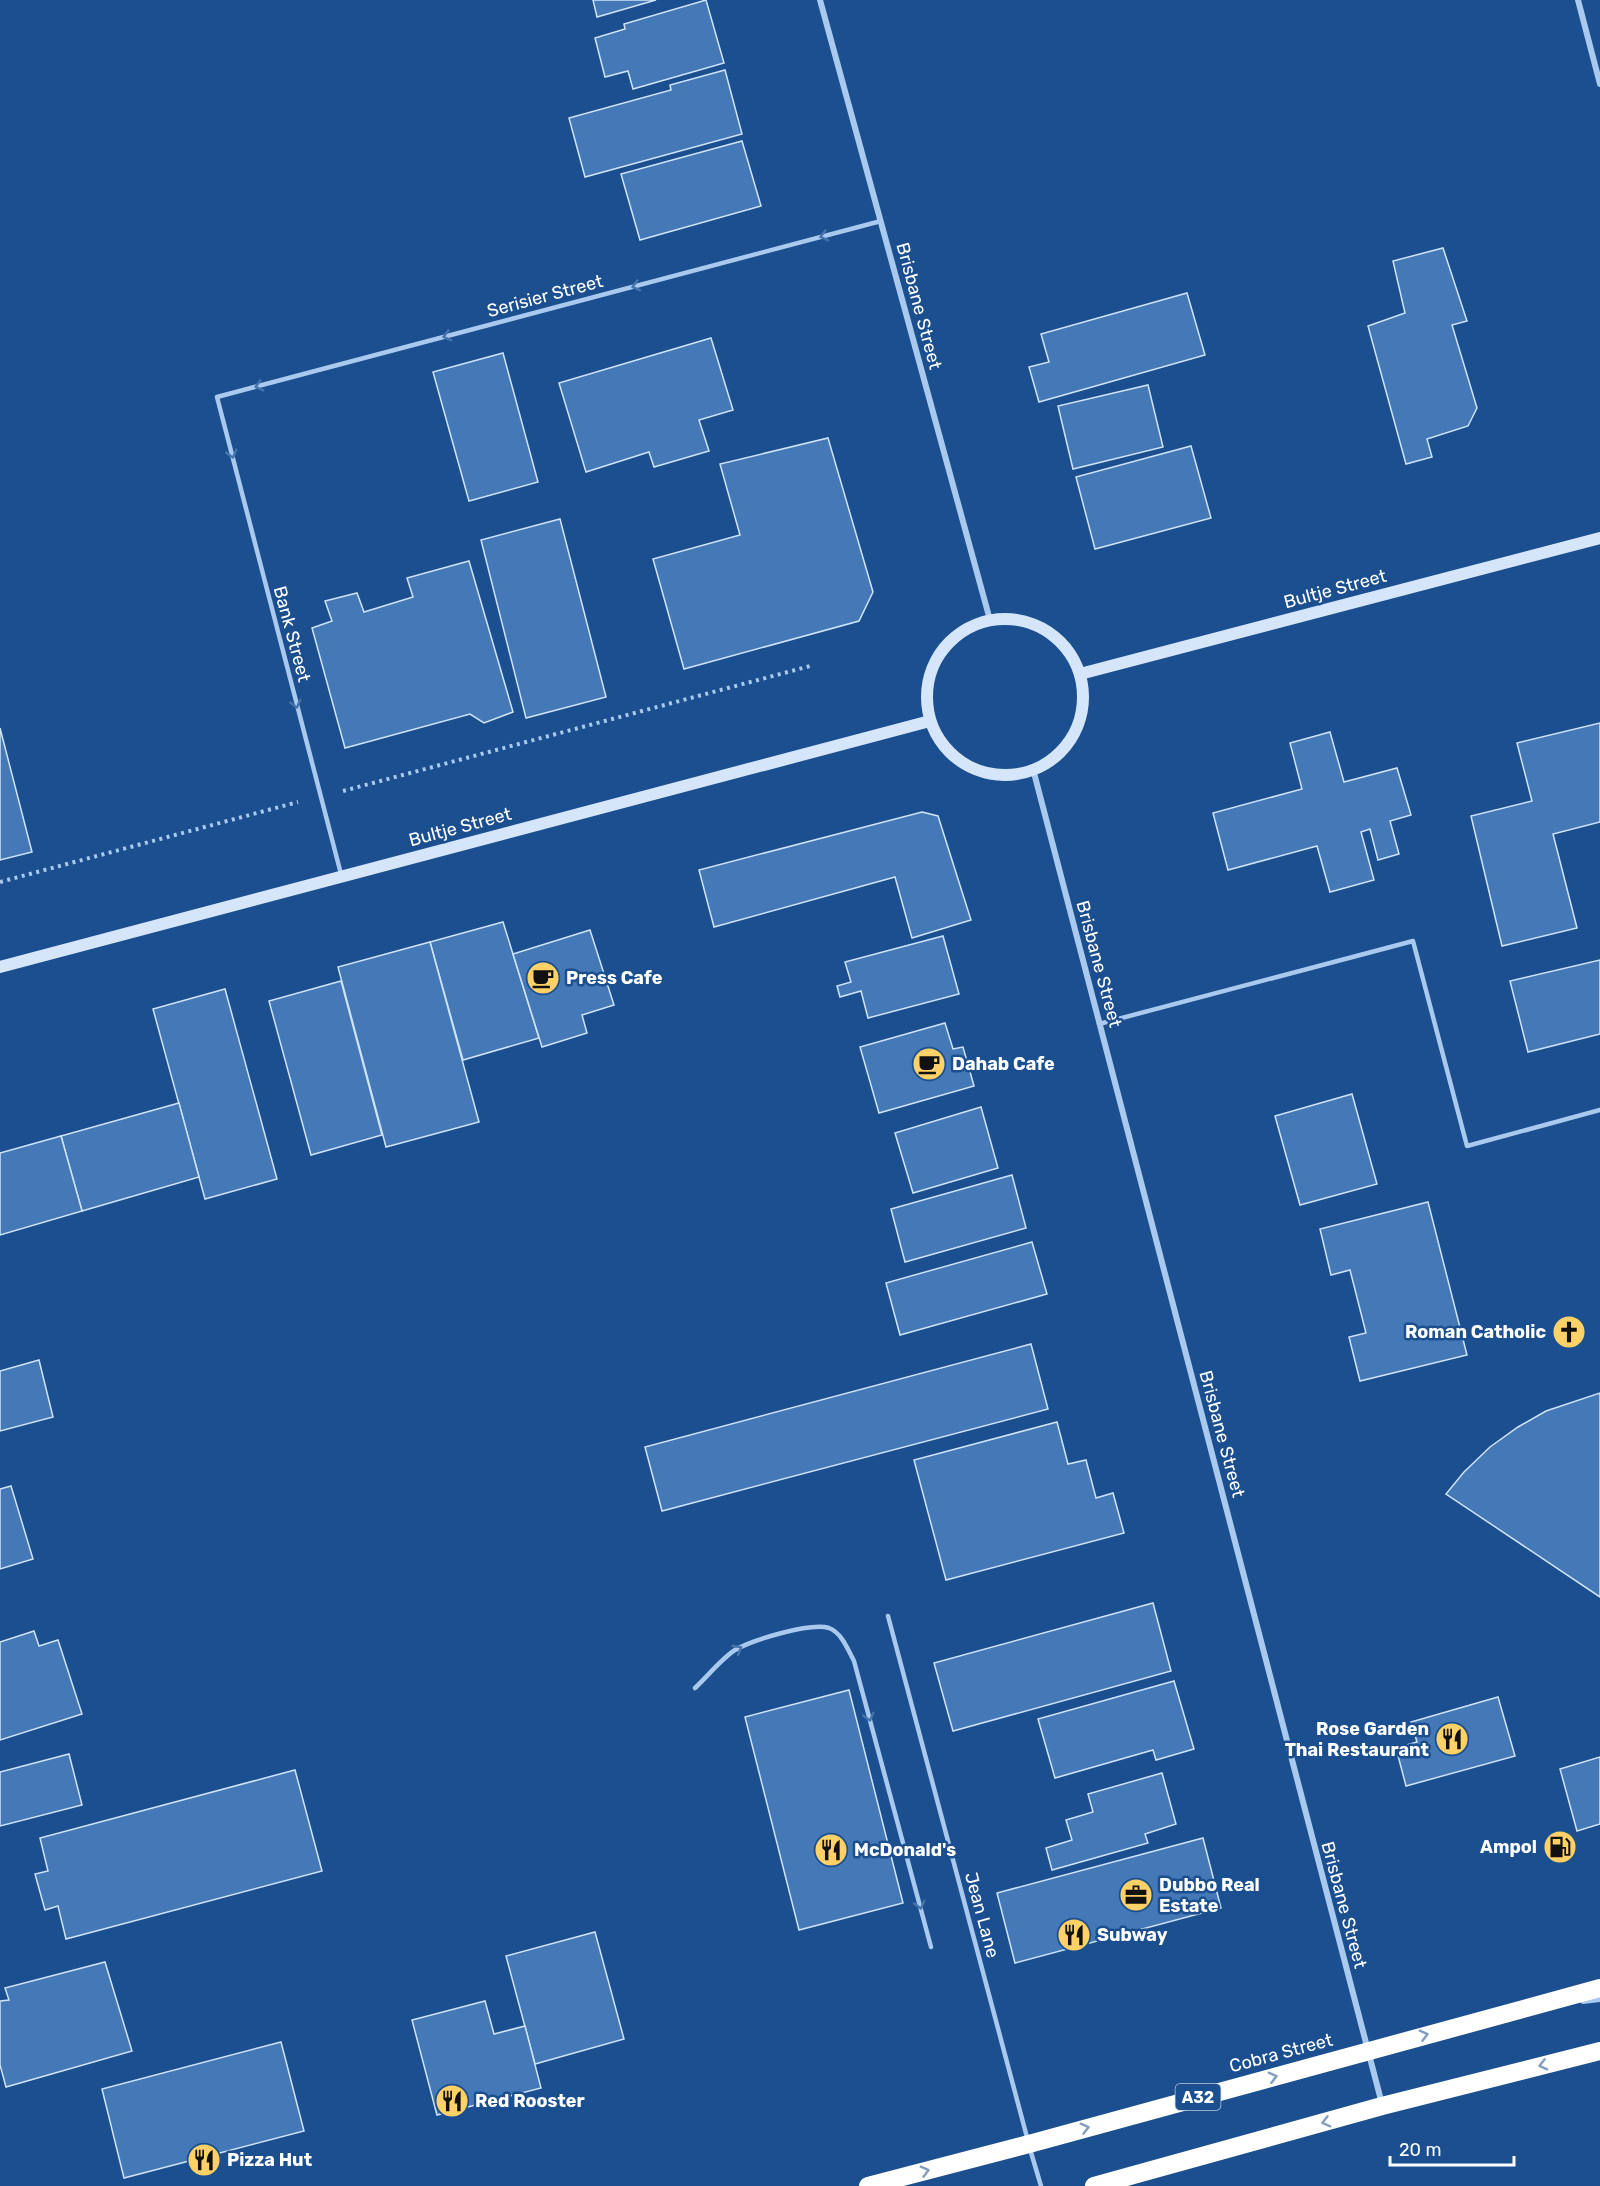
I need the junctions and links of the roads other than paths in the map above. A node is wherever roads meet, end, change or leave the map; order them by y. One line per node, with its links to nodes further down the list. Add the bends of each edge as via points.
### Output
1 (820, 0): 4 (street, Brisbane Street)
2 (1578, 0): 3 (street)
3 (1600, 84)
4 (881, 221): 5 (lane, Serisier Street, one-way to 5); 7 (street, Brisbane Street)
5 (217, 397): 11 (lane, Bank Street, one-way to 11)
6 (1600, 538): 8 (street, Bultje Street)
7 (990, 620): 8 (street, via 1013,618 1035,624 1055,636 1071,654); 9 (street, via 965,629 945,646 931,669 926,695)
8 (1080, 674): 10 (street, via 1083,698 1079,720 1069,741 1053,758)
9 (930, 721): 10 (street, via 941,744 960,761 983,772 1008,775); 11 (street, Bultje Street)
10 (1033, 770): 13 (street, Brisbane Street)
11 (341, 877): 12 (street, Bultje Street)
12 (0, 968)
13 (1099, 1024): 14 (lane, via 1413,941 1467,1146); 22 (street, Brisbane Street)
14 (1600, 1110)
15 (888, 1616): 24 (lane, Jean Lane)
16 (695, 1688): 17 (lane, one-way to 17, via 734,1650 757,1640 816,1626 831,1629 845,1642 854,1661)
17 (931, 1947)
18 (1600, 1988): 20 (highway, Cobra Street / A32)
19 (1600, 1999): 20 (street)
20 (1500, 2014): 22 (highway, Cobra Street / A32, one-way to 20)
21 (1600, 2050): 23 (highway, one-way to 23)
22 (1367, 2051): 23 (street, Brisbane Street); 24 (highway, Cobra Street / A32, one-way to 22)
23 (1382, 2106): 27 (highway, one-way to 27)
24 (1029, 2144): 25 (highway, Cobra Street / A32, one-way to 24); 26 (lane, Jean Lane)
25 (868, 2186)
26 (1041, 2186)
27 (1094, 2186)

